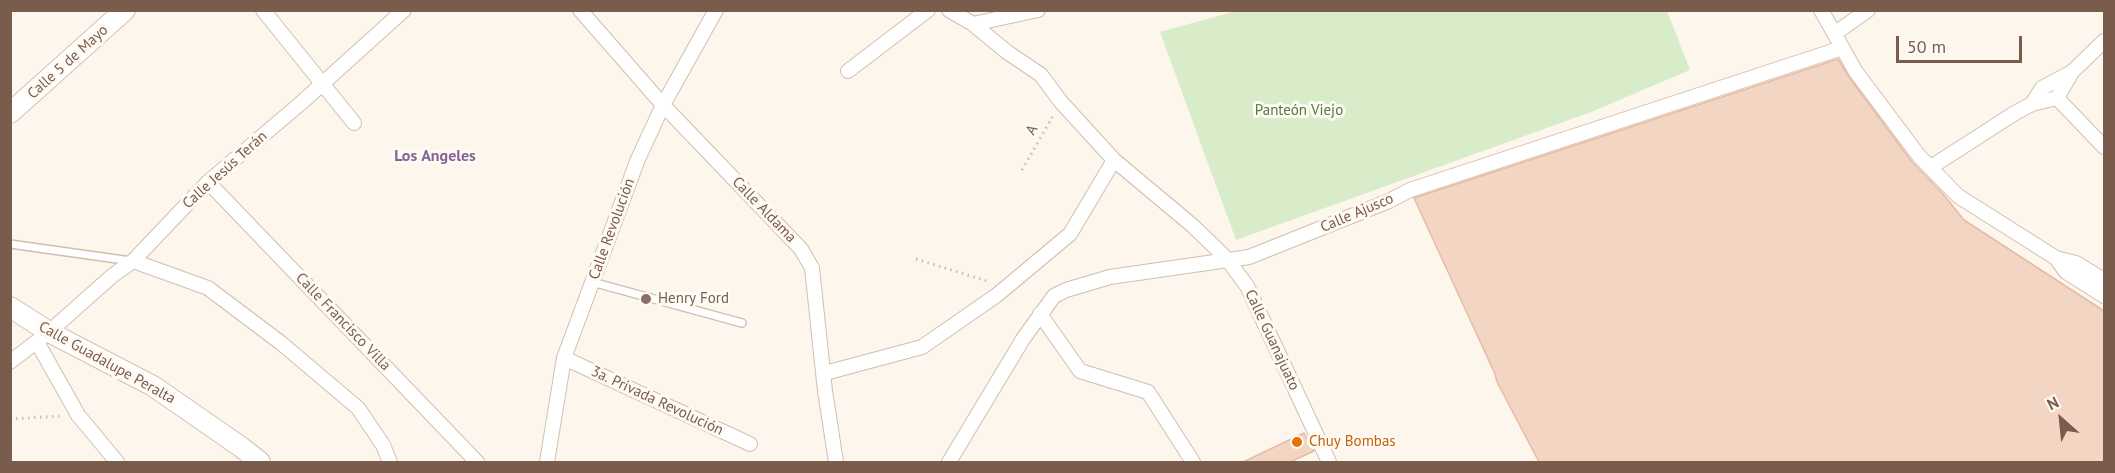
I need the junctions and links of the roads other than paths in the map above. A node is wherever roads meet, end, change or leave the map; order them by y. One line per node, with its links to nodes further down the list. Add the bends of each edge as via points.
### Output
1 (124, 10): 21 (street, Calle 5 de Mayo)
2 (263, 10): 17 (street)
3 (404, 10): 17 (street, Calle Jesús Terán)
4 (580, 10): 20 (street, Calle Aldama)
5 (716, 10): 20 (street, Calle Revolución)
6 (928, 10): 15 (street)
7 (949, 10): 11 (street, Calle Guanajuato)
8 (1038, 10): 11 (street)
9 (1821, 10): 12 (street)
10 (1868, 10): 12 (street)
11 (973, 24): 24 (street, Calle Guanajuato, via 1041,75)
12 (1834, 34): 14 (street)
13 (2104, 41): 16 (street)
14 (1842, 48): 25 (street, via 1856,72); 29 (street, Calle Ajusco, via 1410,190 1249,257)
15 (848, 71)
16 (2072, 72): 18 (street); 19 (street, via 2042,88)
17 (324, 84): 22 (street); 26 (street, Calle Jesús Terán)
18 (2057, 98): 19 (street); 23 (street)
19 (2032, 104): 25 (street)
20 (663, 105): 32 (street, Calle Revolución, via 638,159); 40 (street, Calle Aldama, via 801,249 812,268)
21 (10, 113)
22 (354, 123)
23 (2104, 147)
24 (1114, 160): 29 (street, Calle Guanajuato); 40 (street, via 1070,234 1006,287 922,347)
25 (1931, 167): 28 (street, via 1958,196)
26 (208, 182): 30 (street, Calle Jesús Terán); 45 (street, Calle Francisco Villa)
27 (10, 244): 30 (lane)
28 (2056, 258): 31 (street, via 2076,262); 33 (street, via 2066,272)
29 (1227, 259): 35 (street, Calle Ajusco, via 1110,277 1053,296); 50 (street, Calle Guanajuato, via 1247,286)
30 (133, 261): 37 (street, Calle Jesús Terán); 44 (street, via 208,288 281,343 358,408)
31 (2104, 280)
32 (592, 282): 36 (lane); 38 (street, Calle Revolución)
33 (2104, 296)
34 (10, 307): 37 (street, Calle Guadalupe Peralta)
35 (1040, 314): 48 (street, Calle Ajusco); 49 (street, via 1080,371 1148,392)
36 (742, 322)
37 (43, 337): 39 (street, Calle Jesús Terán); 42 (street, via 78,415); 43 (street, Calle Guadalupe Peralta, via 153,386)
38 (564, 358): 41 (street, 3a. Privada Revolución); 46 (street, Calle Revolución)
39 (10, 362)
40 (825, 373): 47 (street, Calle Aldama)
41 (750, 444)
42 (114, 461)
43 (260, 462)
44 (390, 462)
45 (477, 462)
46 (547, 462)
47 (836, 462)
48 (949, 462)
49 (1193, 462)
50 (1329, 462)

